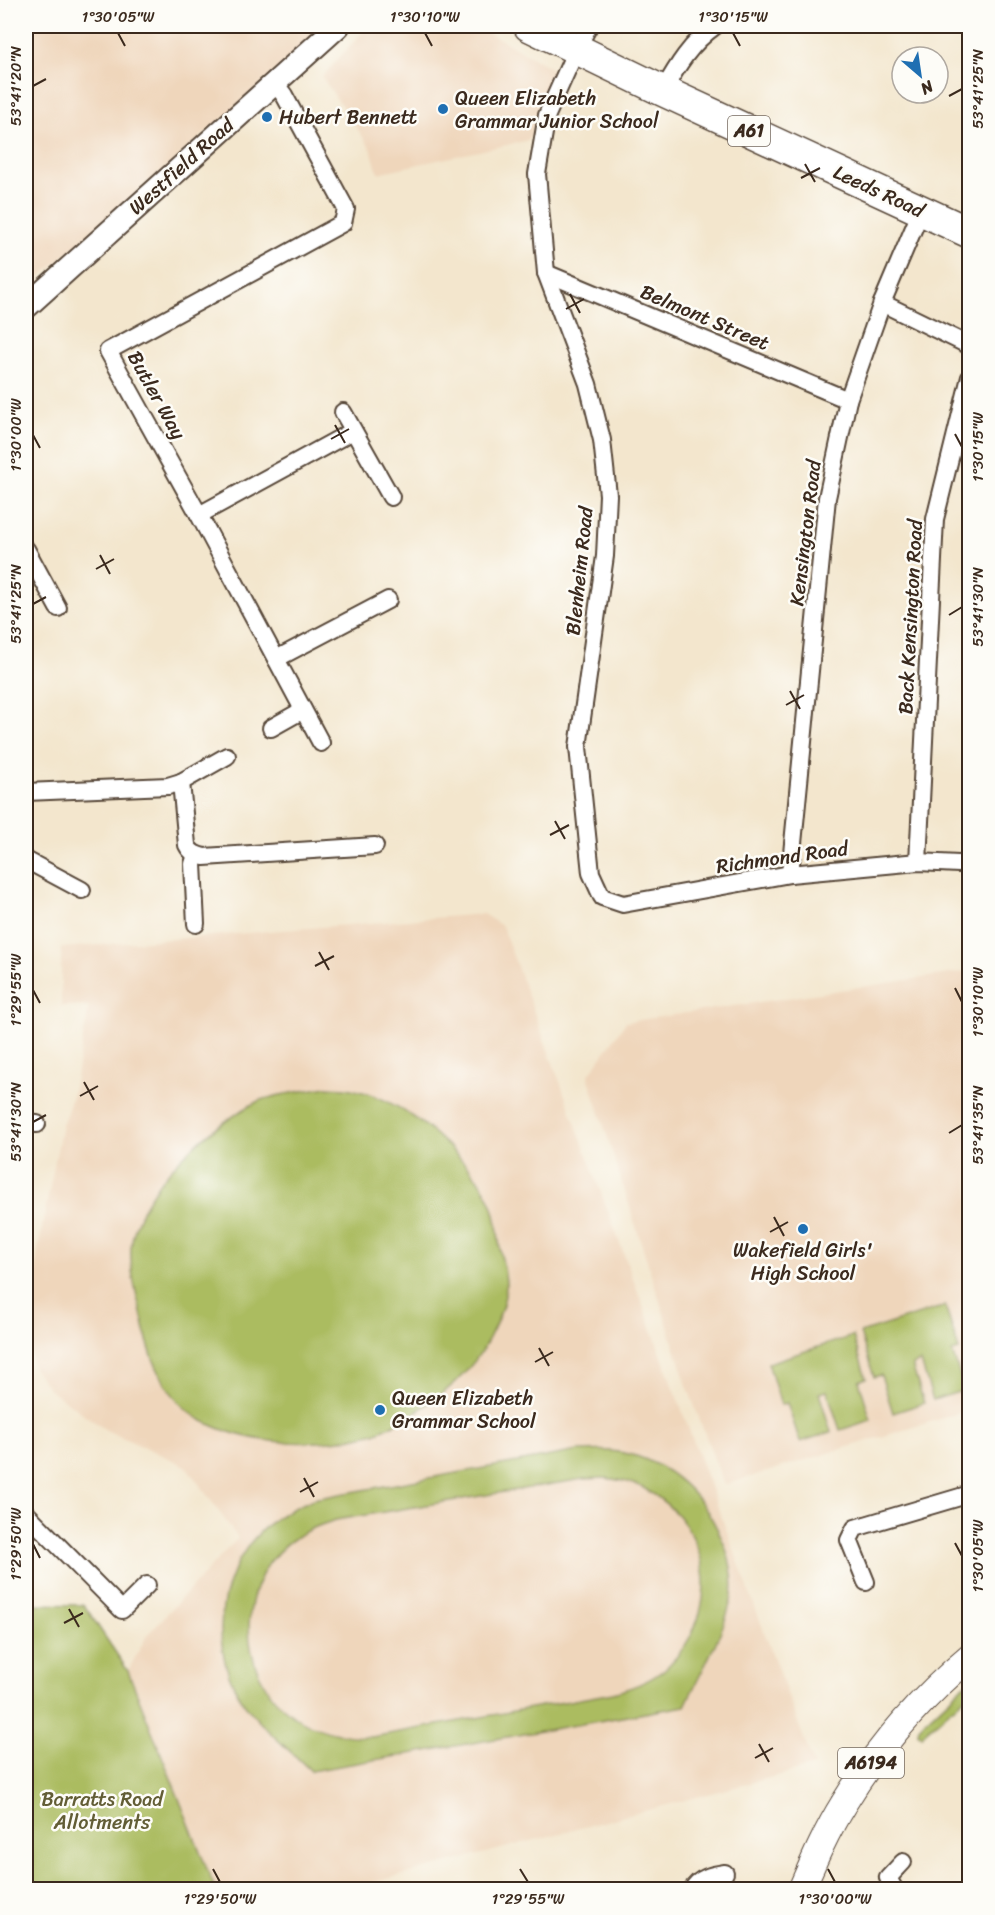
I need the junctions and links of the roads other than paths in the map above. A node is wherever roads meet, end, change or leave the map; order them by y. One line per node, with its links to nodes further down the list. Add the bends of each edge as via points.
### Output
1 (338, 26): 5 (street, Westfield Road)
2 (530, 26): 4 (highway, Leeds Road / A61)
3 (715, 26): 6 (street, via 679,61)
4 (583, 37): 6 (highway, Leeds Road / A61); 9 (street, Blenheim Road, via 548,115 537,174)
5 (274, 82): 11 (street, Westfield Road); 18 (street, Butler Way, via 346,210 343,223 108,351)
6 (663, 91): 7 (highway, Leeds Road / A61)
7 (921, 211): 8 (highway, Leeds Road / A61); 10 (street, Kensington Road)
8 (969, 233)
9 (546, 273): 14 (street, Belmont Street); 36 (street, Blenheim Road, via 588,384 602,440 608,495 605,556 578,747 591,873)
10 (882, 303): 12 (street); 14 (street, Kensington Road)
11 (26, 307)
12 (969, 346)
13 (969, 377): 32 (street, Back Kensington Road, via 935,519)
14 (848, 400): 34 (street, Kensington Road, via 827,498)
15 (343, 412): 16 (street)
16 (353, 431): 17 (street); 18 (street)
17 (391, 497)
18 (199, 515): 22 (street, Butler Way)
19 (26, 549): 21 (street)
20 (388, 600): 22 (street)
21 (58, 608)
22 (276, 659): 23 (street, Butler Way)
23 (303, 710): 24 (street); 25 (street, Butler Way)
24 (271, 728)
25 (321, 743)
26 (227, 756): 27 (street)
27 (181, 782): 28 (street, via 168,786); 30 (street, via 187,845)
28 (26, 792)
29 (375, 846): 30 (street)
30 (196, 855): 37 (street)
31 (26, 860): 35 (street)
32 (918, 862): 33 (street, Richmond Road); 34 (street, Richmond Road)
33 (969, 862)
34 (790, 874): 36 (street, Richmond Road, via 623,904)
35 (82, 890)
36 (602, 897)
37 (196, 924)
38 (969, 1494): 40 (street, via 855,1528 849,1540)
39 (26, 1513): 41 (street, via 122,1610)
40 (866, 1582)
41 (147, 1585)
42 (969, 1657): 46 (main road, A6194, via 870,1764 823,1840)
43 (903, 1862): 47 (street, via 888,1878)
44 (725, 1873): 45 (street, via 700,1880)
45 (692, 1890)
46 (801, 1890)
47 (895, 1890)

